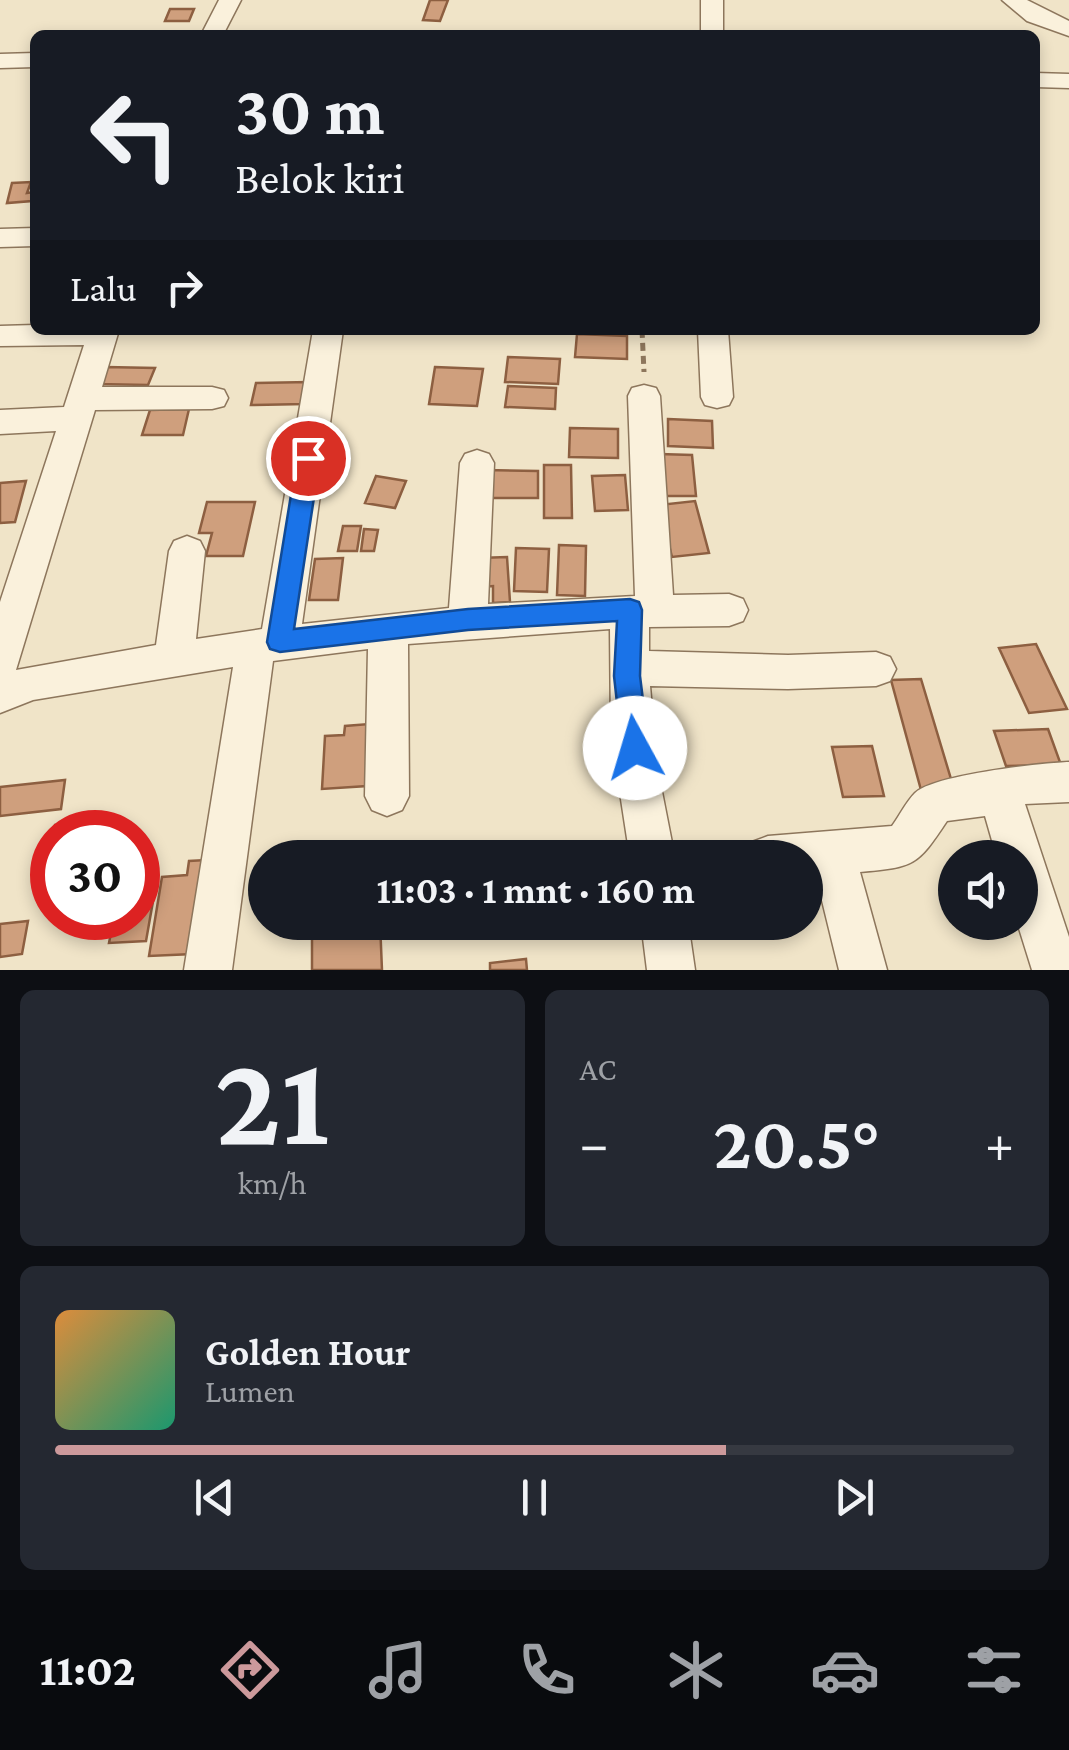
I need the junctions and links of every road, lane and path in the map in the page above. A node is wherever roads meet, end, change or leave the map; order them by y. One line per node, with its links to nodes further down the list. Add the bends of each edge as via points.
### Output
1 (230, 0): 6 (street)
2 (712, 0): 7 (street)
3 (1013, 0): 5 (street)
4 (1052, 0): 5 (street)
5 (1069, 27)
6 (215, 30)
7 (712, 30)
8 (30, 60): 9 (street)
9 (0, 61)
10 (1040, 80): 11 (street)
11 (1069, 80)
12 (0, 238): 13 (street)
13 (30, 238)
14 (30, 335): 19 (street)
15 (102, 335): 23 (street)
16 (327, 335): 31 (street)
17 (642, 335): 20 (path)
18 (713, 335): 21 (street)
19 (0, 336)
20 (644, 396): 27 (street)
21 (717, 397)
22 (212, 398): 23 (street)
23 (80, 408): 24 (street); 33 (street)
24 (0, 422)
25 (477, 463): 29 (street)
26 (188, 551): 32 (street)
27 (643, 610): 28 (street); 29 (street); 34 (street)
28 (729, 610)
29 (468, 620): 30 (street)
30 (388, 631): 31 (street); 39 (street)
31 (268, 643): 32 (street); 46 (street)
32 (174, 658): 36 (street, via 30,683)
33 (0, 663)
34 (628, 668): 35 (street); 40 (street)
35 (876, 669)
36 (0, 695)
37 (1069, 782): 38 (street, via 1010,784)
38 (1000, 793): 41 (street); 42 (street, via 932,806 906,844)
39 (387, 796)
40 (648, 840)
41 (1014, 840)
42 (832, 850): 43 (street); 48 (street)
43 (823, 851)
44 (1038, 914): 49 (street)
45 (667, 940): 47 (street)
46 (208, 970)
47 (671, 970)
48 (863, 970)
49 (1056, 970)

